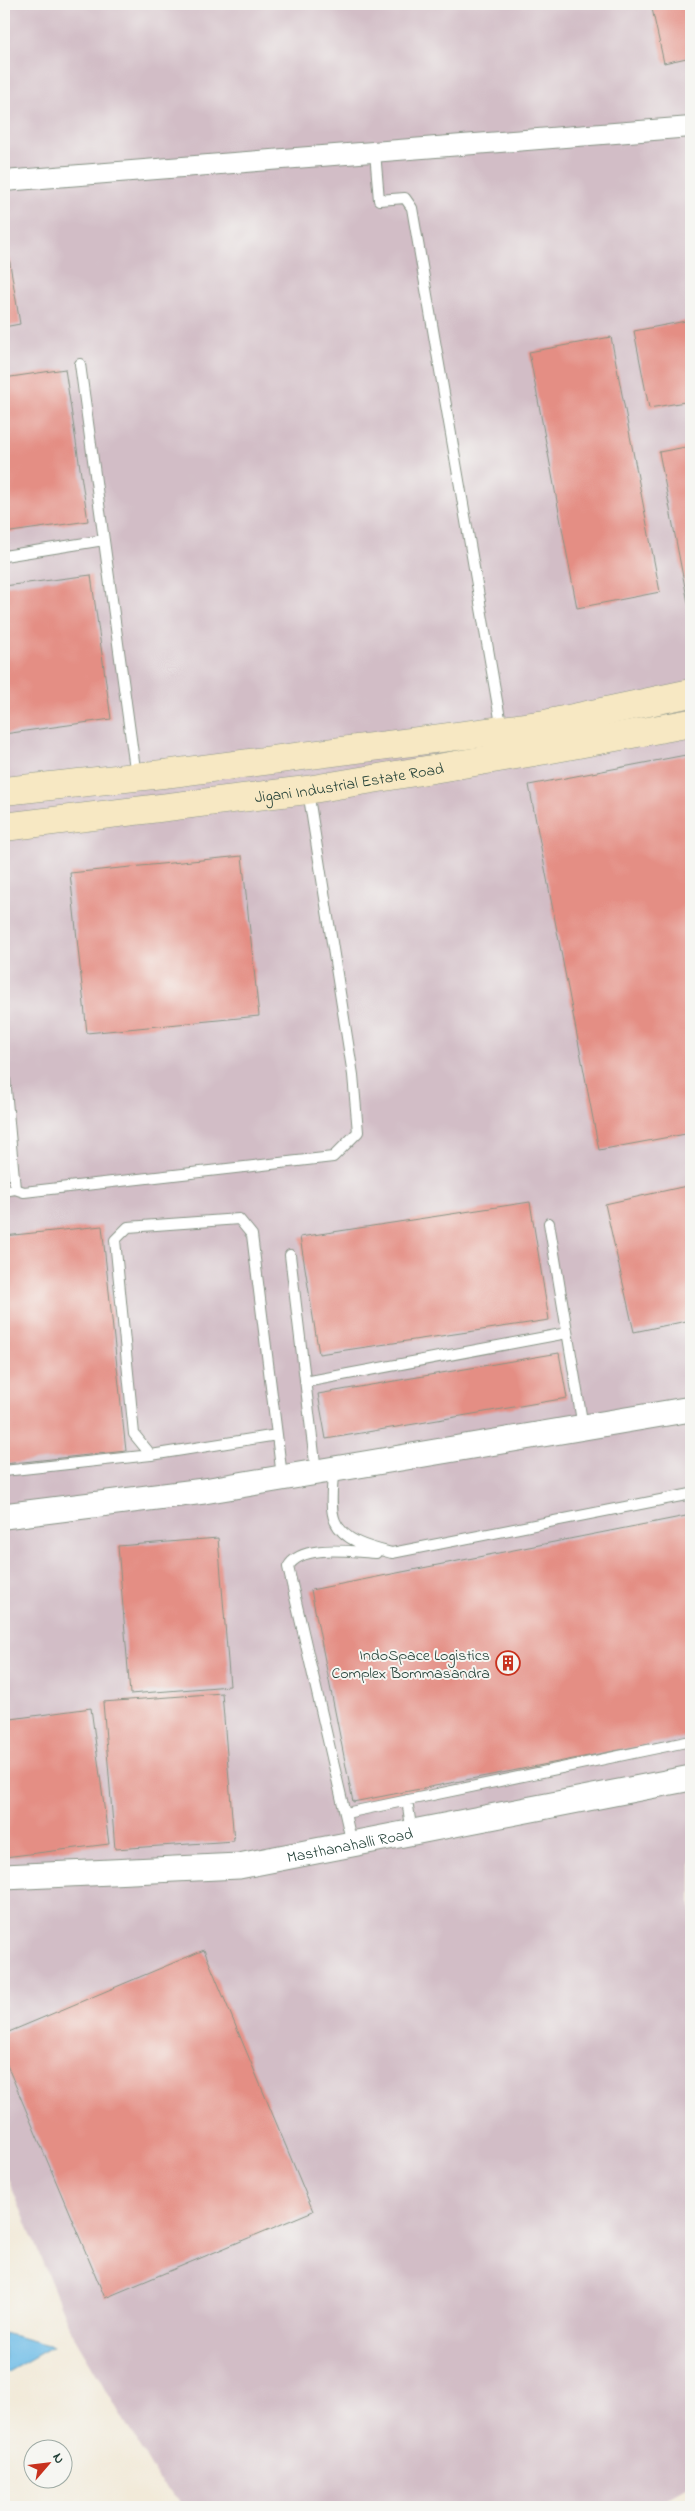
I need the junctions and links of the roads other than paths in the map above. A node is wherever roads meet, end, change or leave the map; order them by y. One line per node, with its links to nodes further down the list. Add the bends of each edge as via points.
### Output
1 (691, 127): 2 (street)
2 (375, 152): 3 (street); 9 (lane, via 378,200 405,198 412,208)
3 (4, 182)
4 (80, 364): 5 (lane)
5 (104, 540): 6 (lane); 10 (lane)
6 (4, 556)
7 (691, 693): 9 (main road, Jigani Industrial Estate Road)
8 (691, 723): 11 (main road, Jigani Industrial Estate Road)
9 (503, 730): 10 (main road, Jigani Industrial Estate Road)
10 (136, 777): 12 (main road, Jigani Industrial Estate Road)
11 (307, 790): 13 (main road, Jigani Industrial Estate Road); 16 (lane, via 353,1075 358,1132 333,1157 24,1192)
12 (4, 791)
13 (4, 827)
14 (4, 1067): 16 (lane)
15 (4, 1190): 16 (lane)
16 (15, 1190)
17 (549, 1223): 19 (lane)
18 (290, 1255): 20 (lane)
19 (567, 1333): 20 (lane); 22 (lane)
20 (305, 1382): 26 (lane)
21 (691, 1409): 22 (street)
22 (583, 1428): 26 (street)
23 (277, 1435): 24 (lane); 24 (lane, via 252,1235 239,1219 128,1227 115,1240 133,1425 134,1434); 27 (lane)
24 (151, 1455): 25 (lane)
25 (4, 1471)
26 (325, 1471): 27 (street); 30 (lane, via 335,1522 360,1543)
27 (282, 1478): 29 (street)
28 (691, 1494): 30 (lane)
29 (4, 1516)
30 (392, 1553): 34 (lane, via 312,1552 299,1555 288,1567)
31 (691, 1741): 33 (lane)
32 (691, 1778): 35 (street, Masthanahalli Road)
33 (407, 1800): 34 (lane); 35 (lane)
34 (346, 1813): 36 (lane)
35 (412, 1833): 36 (street, Masthanahalli Road)
36 (352, 1844): 37 (street, Masthanahalli Road, via 239,1866)
37 (4, 1877)

